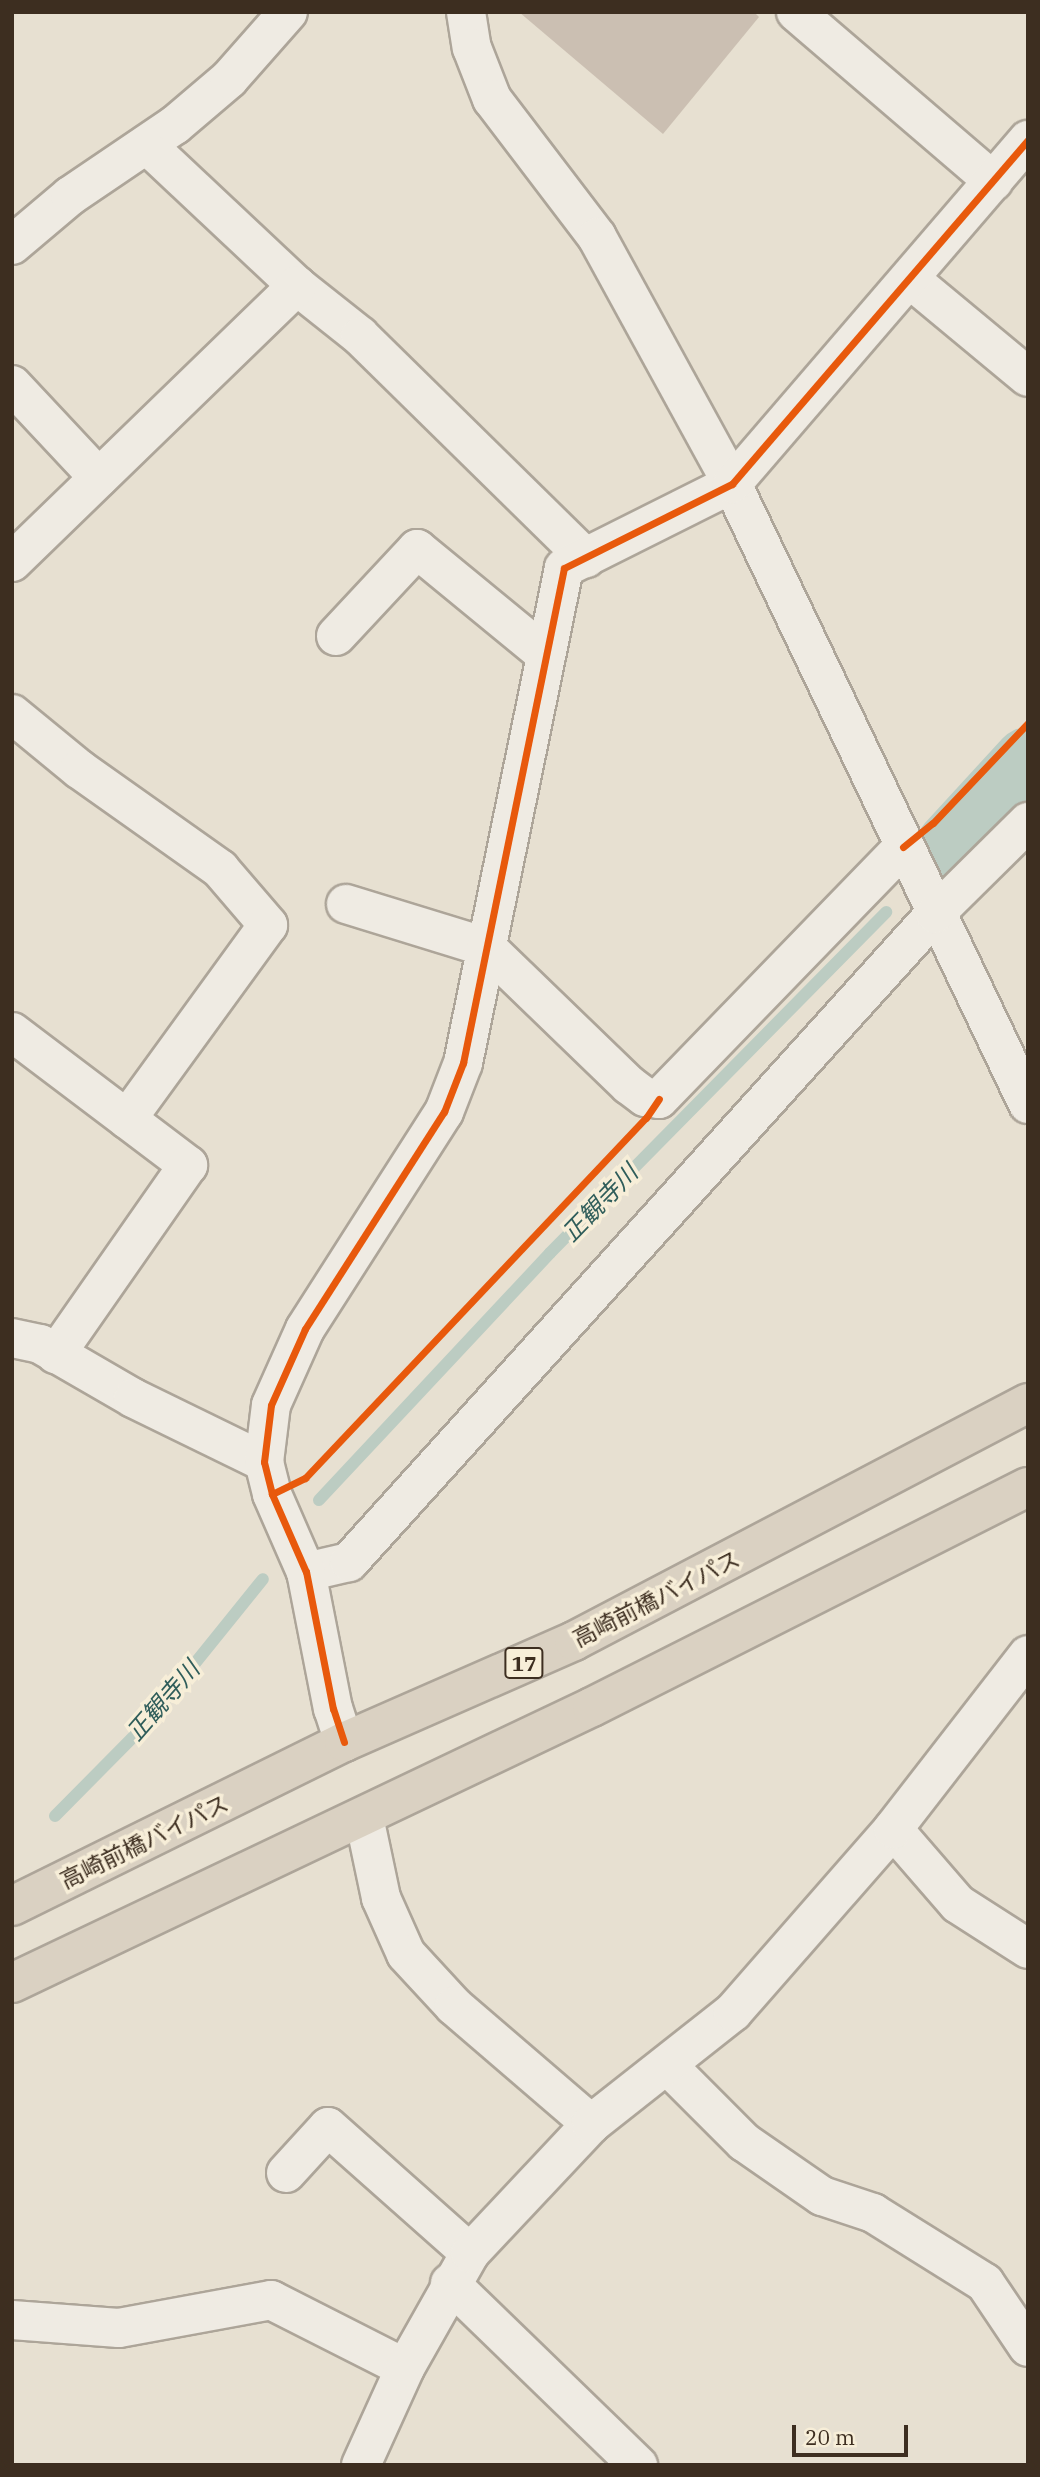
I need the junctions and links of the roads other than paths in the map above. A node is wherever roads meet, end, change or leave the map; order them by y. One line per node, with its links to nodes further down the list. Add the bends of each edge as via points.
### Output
1 (288, 12): 5 (street, via 229,79)
2 (466, 12): 13 (street, via 472,48 492,99 597,237)
3 (796, 12): 6 (street)
4 (1028, 141): 6 (street)
5 (147, 145): 7 (street, via 70,196); 9 (street)
6 (993, 181): 8 (street)
7 (12, 245)
8 (910, 279): 10 (street); 13 (street)
9 (297, 286): 12 (street); 14 (street, via 360,336)
10 (1028, 377)
11 (12, 385): 12 (street)
12 (99, 478): 15 (street)
13 (732, 484): 14 (street); 20 (street)
14 (586, 558): 17 (street, via 564,568)
15 (12, 562)
16 (337, 636): 17 (street, via 417,549)
17 (546, 655): 23 (street)
18 (12, 714): 26 (street, via 79,769 220,869 268,925)
19 (1028, 822): 22 (street)
20 (903, 847): 22 (street); 23 (street, via 659,1099 645,1097 629,1085)
21 (346, 904): 23 (street)
22 (936, 914): 25 (street); 32 (street, via 349,1562)
23 (486, 947): 30 (street, via 463,1063 444,1112 305,1329 271,1405)
24 (12, 1032): 26 (street)
25 (1028, 1104)
26 (127, 1119): 28 (street, via 188,1165)
27 (12, 1338): 28 (street)
28 (56, 1354): 30 (street, via 133,1398)
29 (1028, 1403): 34 (highway, 高崎前橋バイパス / 17, via 574,1641)
30 (264, 1462): 32 (street, via 272,1494)
31 (1028, 1487): 35 (highway)
32 (306, 1572): 34 (street, via 333,1709)
33 (1028, 1655): 36 (street)
34 (344, 1742): 37 (highway, 高崎前橋バイパス / 17)
35 (364, 1817): 39 (highway); 41 (street, via 381,1898 407,1954 454,2006)
36 (892, 1829): 38 (street, via 958,1904); 40 (street, via 733,2012)
37 (12, 1906)
38 (1028, 1949)
39 (12, 1983)
40 (667, 2065): 41 (street); 45 (street, via 744,2142 822,2196 873,2213 985,2284)
41 (592, 2124): 43 (street)
42 (286, 2173): 43 (street, via 328,2127)
43 (460, 2268): 46 (street); 48 (street)
44 (12, 2320): 46 (street, via 119,2328 271,2300)
45 (1028, 2347)
46 (405, 2368): 47 (street)
47 (361, 2465)
48 (638, 2465)

